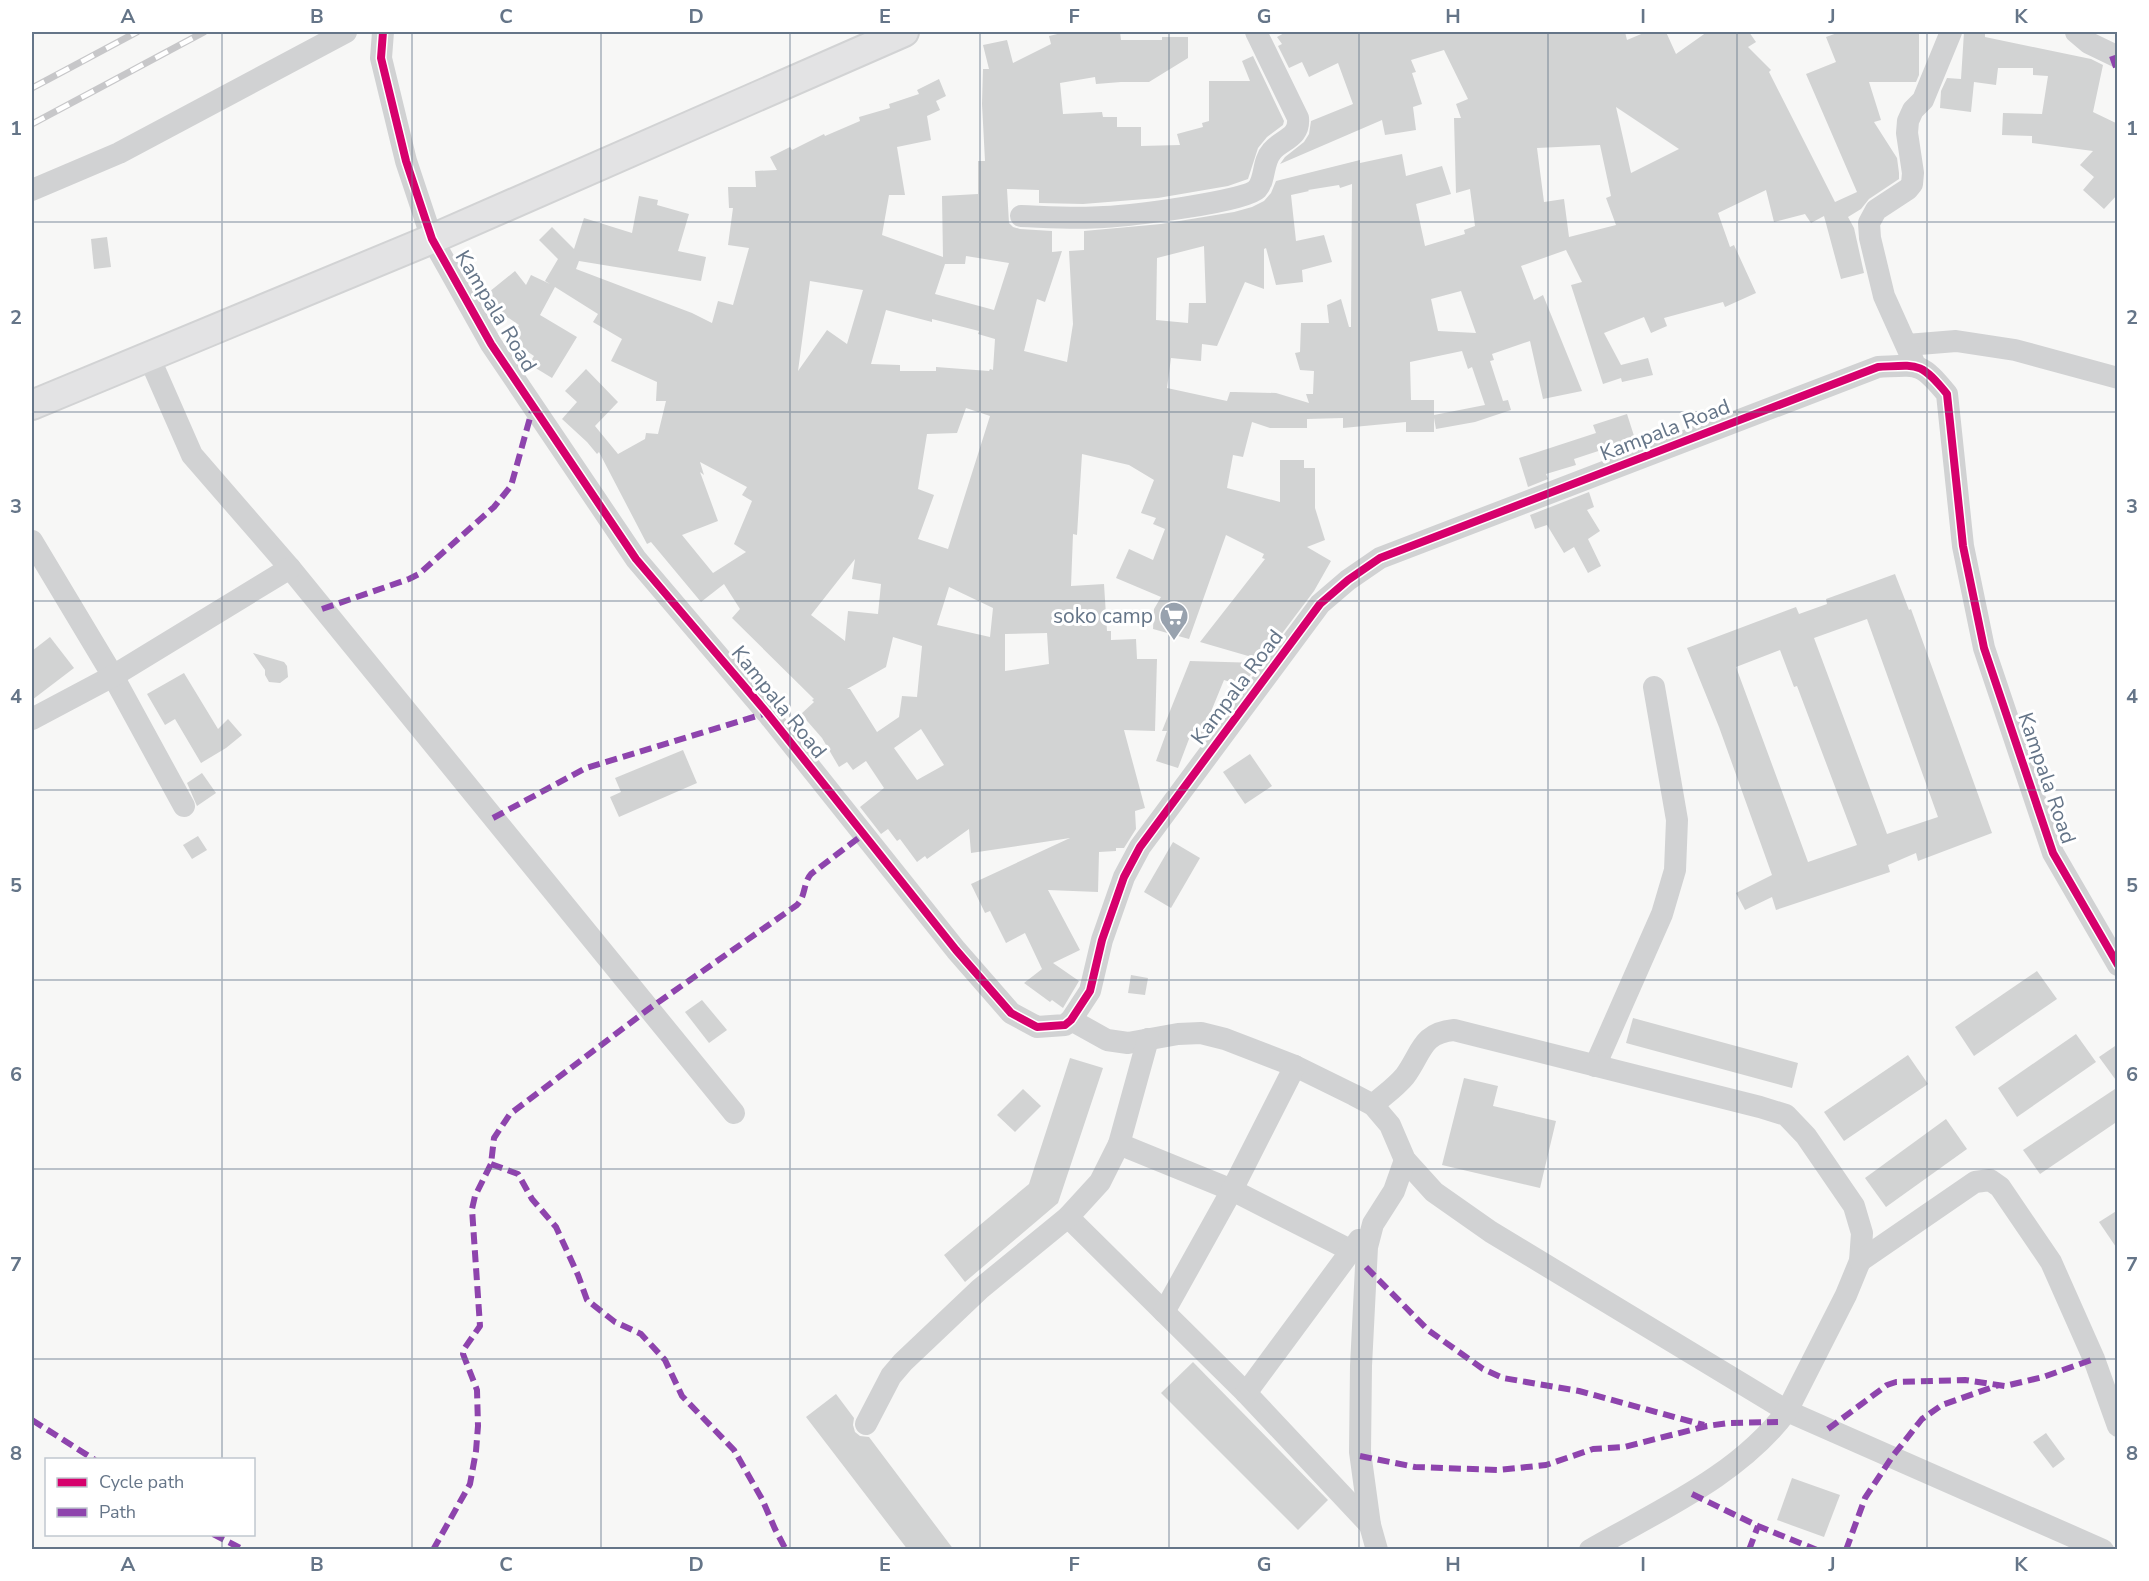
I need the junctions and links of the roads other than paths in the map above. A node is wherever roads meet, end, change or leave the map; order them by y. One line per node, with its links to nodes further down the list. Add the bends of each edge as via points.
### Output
1 (346, 32): 8 (street, via 119,153)
2 (383, 32): 10 (street, Kampala Road, via 381,57 406,161)
3 (904, 32): 10 (main road)
4 (1256, 32): 9 (street, via 1299,126 1295,135 1270,153 1257,189 1226,200 1106,217)
5 (1950, 32): 11 (street, via 1923,100 1908,121 1912,184 1876,210 1869,223 1884,296)
6 (2076, 32): 7 (street)
7 (2118, 57)
8 (32, 190)
9 (1021, 216)
10 (432, 239): 12 (main road); 23 (street, Kampala Road, via 491,344 636,559 1011,1013 1036,1027 1065,1025)
11 (1911, 355): 13 (street, via 1956,341 2015,350); 22 (street, Kampala Road, via 1947,394 1963,546 1984,648 2052,853); 23 (street, Kampala Road, via 1380,558 1348,580 1320,604 1140,847 1109,919 1090,991)
12 (149, 357): 14 (main road); 17 (street, via 192,455)
13 (2118, 378)
14 (32, 405)
15 (32, 541): 16 (street)
16 (37, 566): 18 (street)
17 (290, 568): 18 (street); 28 (street)
18 (113, 676): 20 (street); 21 (street)
19 (1654, 687): 26 (street, via 1677,819 1675,870 1662,914)
20 (32, 719)
21 (184, 806)
22 (2118, 965)
23 (1071, 1020): 24 (street, via 1107,1040 1128,1043)
24 (1148, 1039): 25 (street, via 1201,1033); 29 (street)
25 (1295, 1066): 27 (street); 31 (street)
26 (1595, 1066): 27 (street, via 1454,1030 1441,1031 1428,1039 1404,1076); 35 (street, via 1786,1115 1806,1136 1854,1206 1862,1233)
27 (1373, 1105): 30 (street, via 1390,1125)
28 (734, 1113)
29 (1119, 1144): 31 (street); 32 (street, via 1100,1182)
30 (1405, 1160): 33 (street, via 1394,1191); 38 (street, via 1434,1192 1491,1232)
31 (1232, 1190): 34 (street); 36 (street)
32 (1068, 1217): 36 (street); 39 (street, via 980,1289 903,1362 879,1396)
33 (1373, 1224): 34 (street); 41 (street, via 1367,1247 1360,1452)
34 (1350, 1250): 37 (street)
35 (1860, 1261): 38 (street, via 1846,1296); 40 (street, via 1975,1182 1990,1180 2000,1187 2051,1262 2094,1359)
36 (1164, 1312): 37 (street)
37 (1246, 1393): 41 (street)
38 (1786, 1410): 43 (street, via 1744,1454 1692,1494); 44 (street)
39 (866, 1424)
40 (2118, 1426)
41 (1370, 1525): 42 (street)
42 (1377, 1550)
43 (1590, 1550)
44 (2103, 1550)

